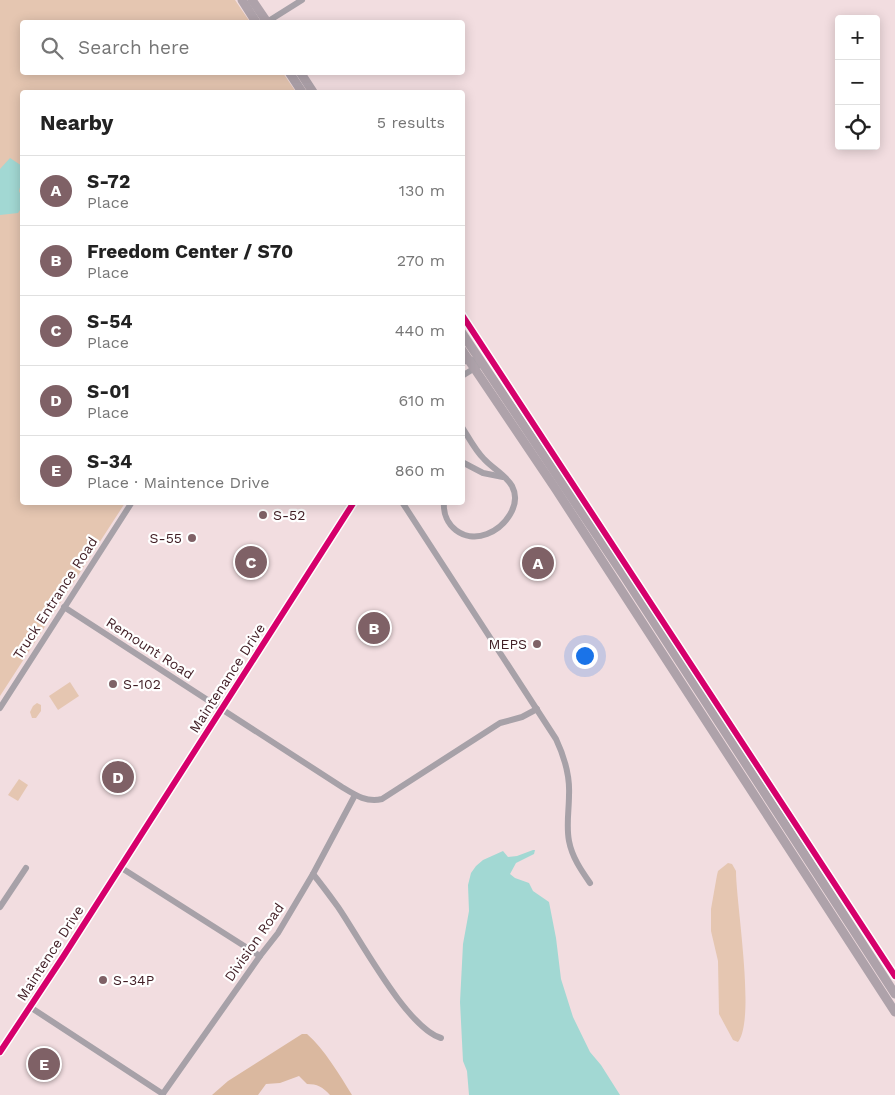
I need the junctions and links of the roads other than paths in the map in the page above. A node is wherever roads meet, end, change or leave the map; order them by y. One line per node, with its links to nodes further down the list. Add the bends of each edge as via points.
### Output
1 (242, 0): 4 (main road)
2 (252, 0): 5 (main road)
3 (302, 0): 6 (street)
4 (255, 20)
5 (266, 20)
6 (270, 20)
7 (291, 75): 9 (main road)
8 (302, 75): 10 (main road)
9 (301, 90)
10 (312, 90)
11 (465, 339): 13 (main road)
12 (465, 361): 13 (main road)
13 (478, 366): 14 (street); 33 (main road, via 624,576); 35 (main road)
14 (465, 374)
15 (465, 432): 17 (street, via 479,453)
16 (465, 464): 17 (street, via 484,473)
17 (504, 477): 21 (street, via 512,485 515,499 512,512 486,535 470,536 455,531 445,518)
18 (130, 505): 22 (street, Truck Entrance Road)
19 (352, 505): 24 (street, Maintenance Drive)
20 (404, 505): 25 (street)
21 (444, 505)
22 (64, 607): 23 (street, Truck Entrance Road); 24 (street, Remount Road)
23 (0, 708)
24 (222, 709): 26 (street, Remount Road); 27 (street, Maintenance Drive)
25 (537, 709): 26 (street, via 500,723 382,798 374,801); 30 (street, via 560,748 569,785 569,842 574,858)
26 (355, 795): 29 (street, Division Road)
27 (120, 867): 32 (street); 34 (street, Maintence Drive)
28 (26, 868): 31 (street)
29 (313, 874): 32 (street, Division Road); 36 (street, via 338,906 399,1000 425,1030)
30 (590, 883)
31 (0, 907)
32 (260, 956): 38 (street, Division Road)
33 (895, 994)
34 (30, 1008): 37 (street, Maintence Drive); 38 (street)
35 (895, 1012)
36 (442, 1038)
37 (0, 1052)
38 (163, 1094)

